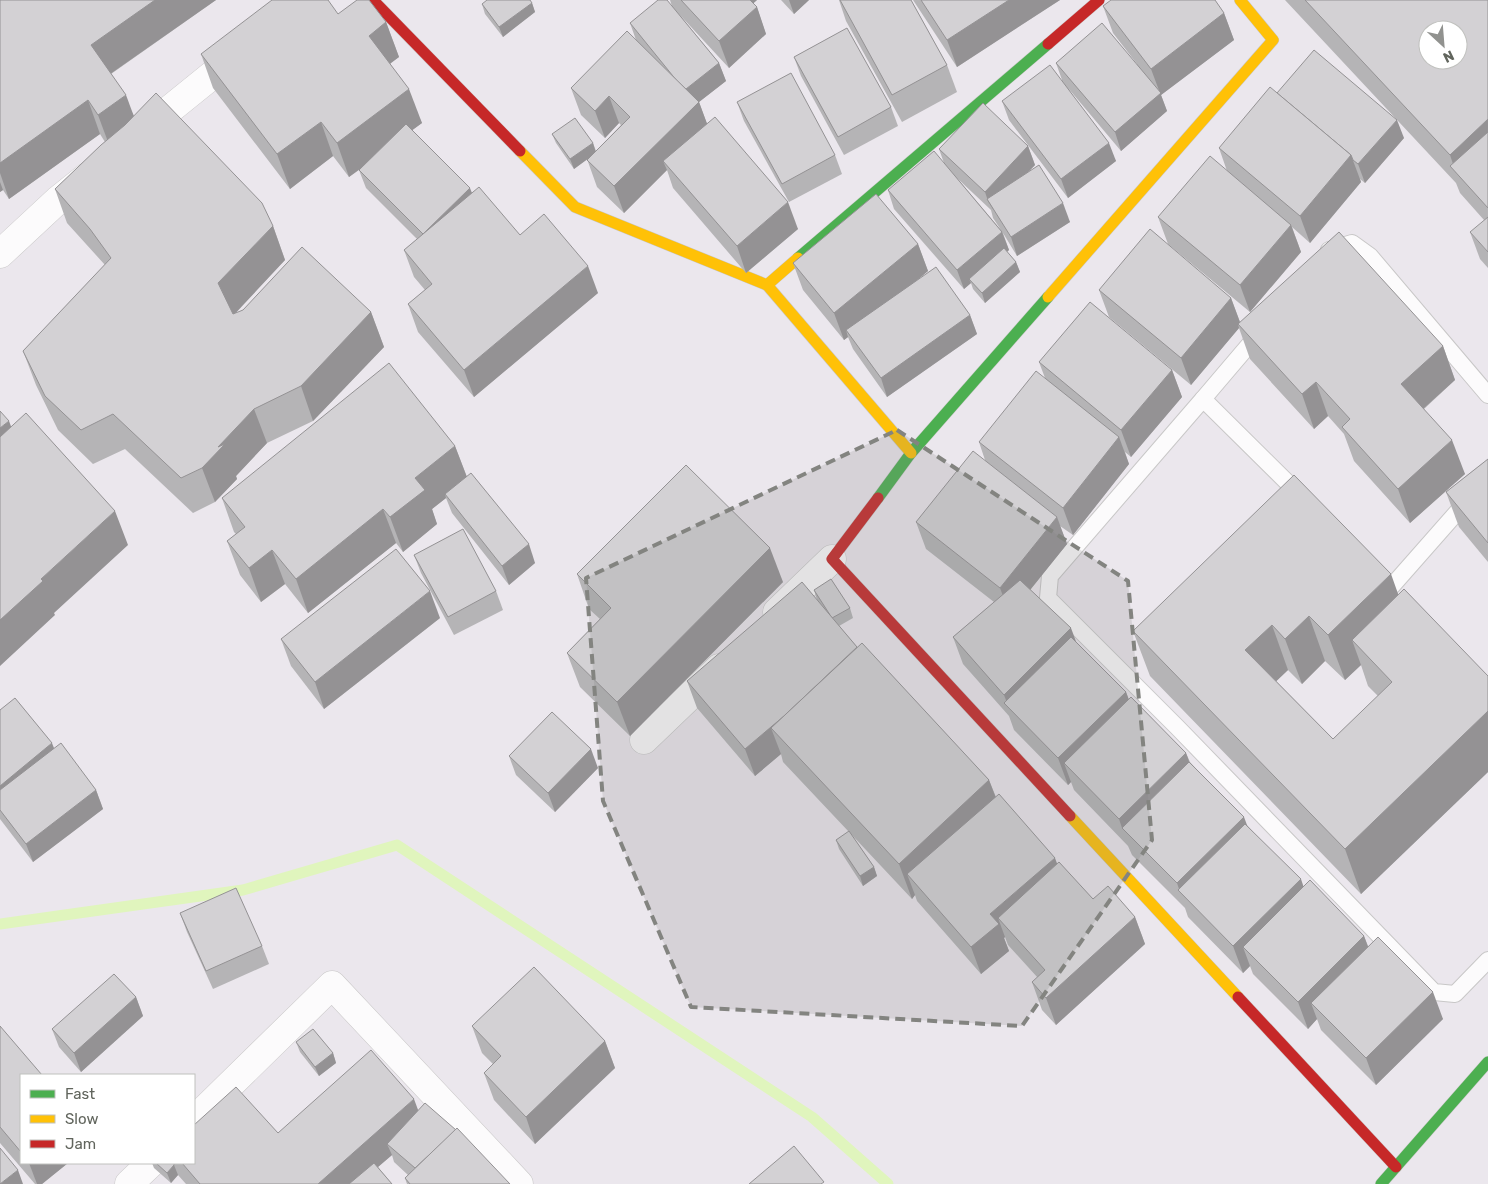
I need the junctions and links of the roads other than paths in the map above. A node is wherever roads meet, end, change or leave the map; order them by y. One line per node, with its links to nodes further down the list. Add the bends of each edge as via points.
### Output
1 (373, 0): 9 (street, via 575,208)
2 (1099, 0): 9 (street)
3 (1240, 0): 13 (street, via 1274,40)
4 (258, 38): 5 (street)
5 (128, 144)
6 (104, 163): 7 (street)
7 (0, 254)
8 (1317, 265): 11 (lane, via 1330,250 1352,243 1370,256)
9 (767, 286): 13 (street)
10 (1273, 317): 12 (lane)
11 (1488, 395)
12 (1203, 399): 15 (lane); 23 (lane, via 1050,576 1048,598 1177,726 1434,992 1455,994)
13 (911, 453): 16 (street)
14 (1488, 477): 18 (lane)
15 (1315, 510)
16 (832, 559): 20 (street); 27 (street)
17 (1378, 572): 18 (lane)
18 (1392, 586): 19 (lane)
19 (1406, 600)
20 (762, 626)
21 (734, 653): 22 (street)
22 (644, 740)
23 (1488, 960)
24 (1488, 1062): 27 (street)
25 (195, 1119): 29 (street, via 332,985)
26 (149, 1164): 28 (street)
27 (1396, 1167): 30 (street)
28 (129, 1184)
29 (519, 1184)
30 (1381, 1184)

